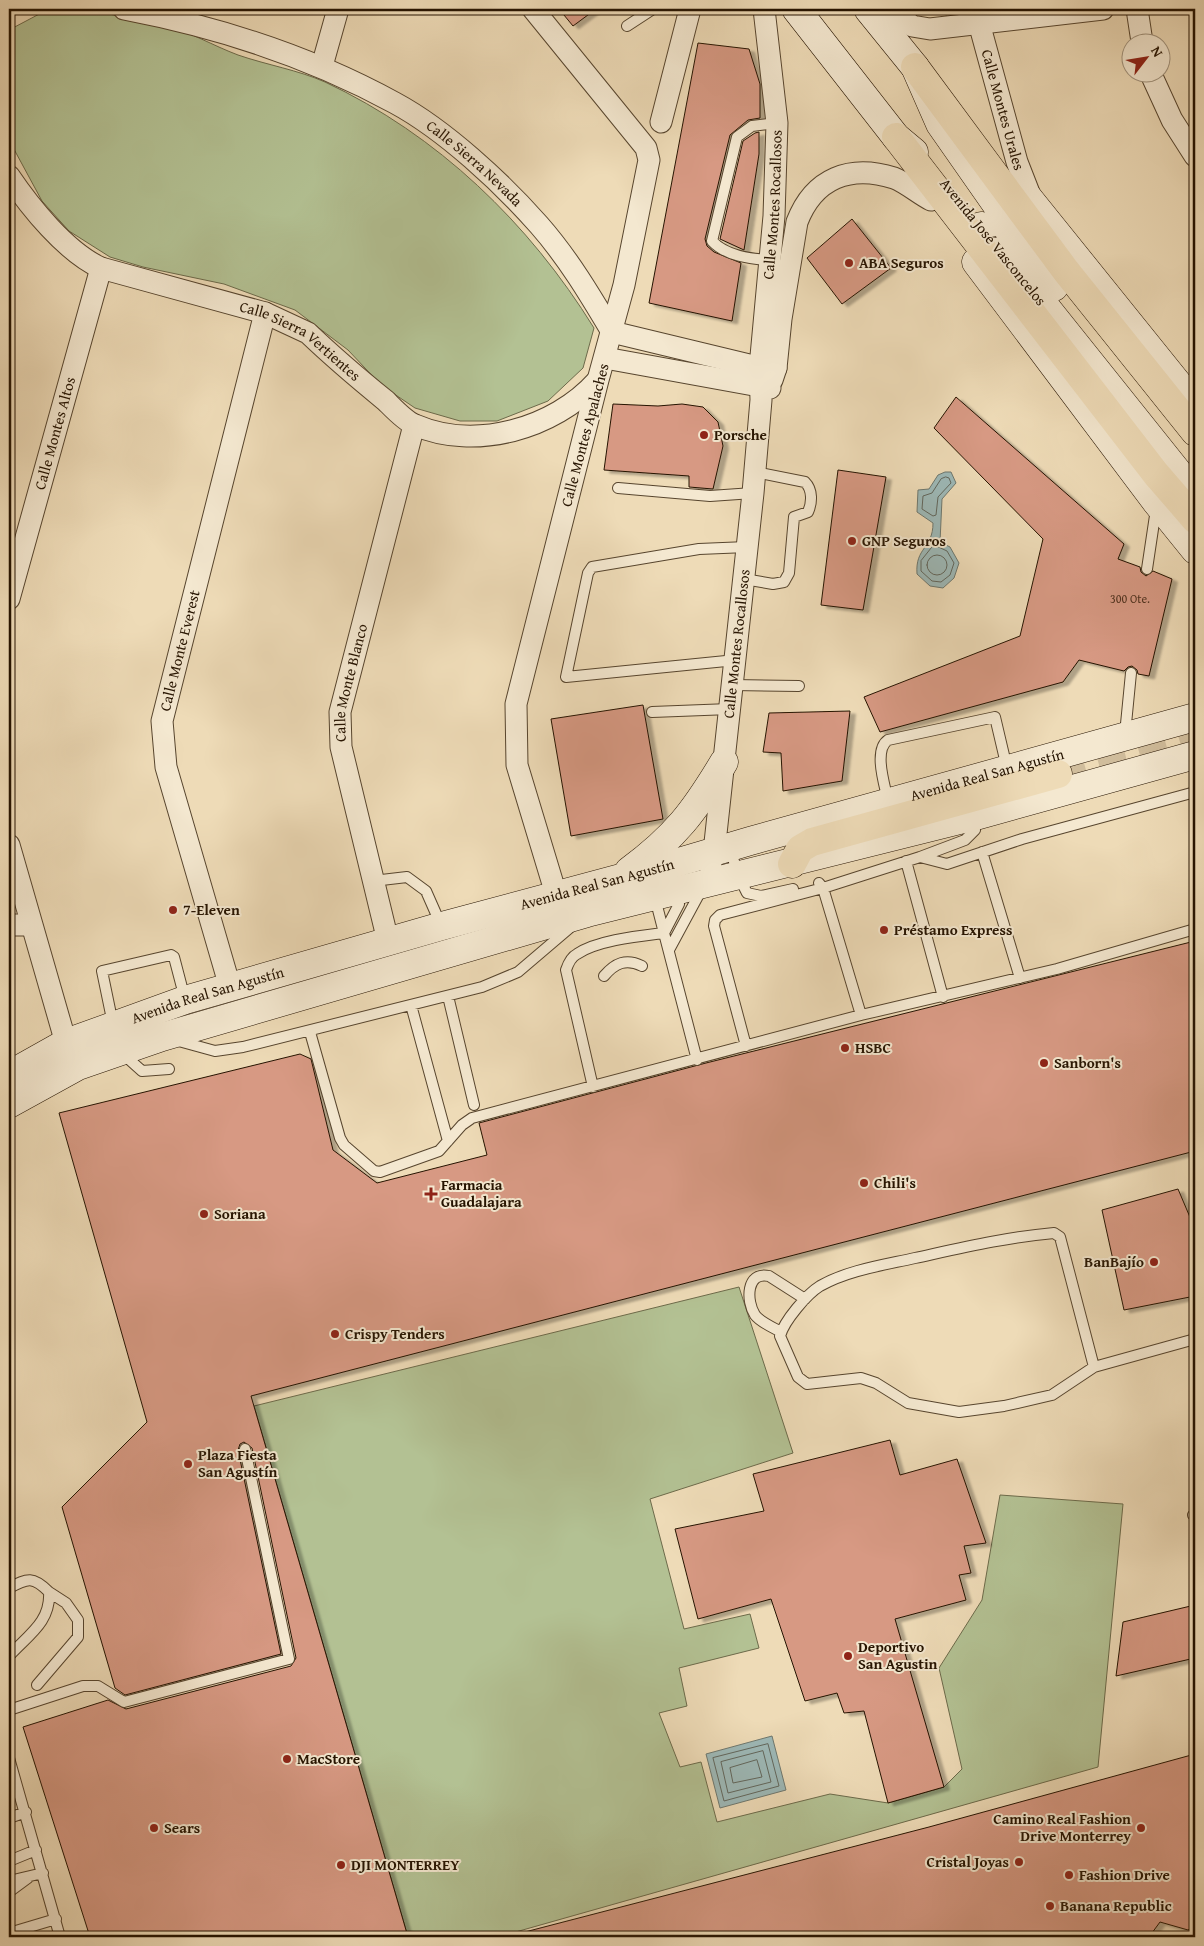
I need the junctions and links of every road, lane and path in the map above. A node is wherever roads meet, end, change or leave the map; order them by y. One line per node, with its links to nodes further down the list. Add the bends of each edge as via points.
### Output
1 (124, 9): 12 (street, Calle Sierra Nevada)
2 (338, 9): 16 (street)
3 (533, 9): 29 (street, Calle Montes Apalaches, via 649,155 649,168)
4 (653, 9): 14 (lane)
5 (690, 9): 19 (street)
6 (764, 9): 20 (street, Calle Montes Rocallosos)
7 (796, 9): 21 (main road, Avenida José Vasconcelos)
8 (868, 9): 17 (main road, Avenida José Vasconcelos)
9 (892, 9): 13 (street, via 905,21 930,29)
10 (1103, 9): 13 (street)
11 (1137, 9): 15 (street)
12 (160, 12): 16 (street, Calle Sierra Nevada)
13 (979, 16): 25 (street, Calle Montes Urales, via 1017,162)
14 (627, 26)
15 (1140, 32)
16 (322, 66): 29 (street, Calle Sierra Nevada, via 397,104 492,177 540,226 585,286)
17 (915, 67): 25 (main road, via 953,99); 35 (main road, via 1061,265); 36 (main road, Avenida José Vasconcelos, via 940,124 1037,266)
18 (1155, 82): 22 (street, via 1172,120)
19 (661, 122)
20 (777, 122): 26 (street, Calle Montes Rocallosos); 26 (lane, via 752,126 737,137 712,241 720,249 753,259)
21 (896, 137): 24 (main road, via 917,180); 36 (main road, Avenida José Vasconcelos, via 950,187); 40 (main road, via 1156,474)
22 (1195, 156)
23 (9, 176): 27 (street, Calle Sierra Vertientes, via 31,208 88,262)
24 (931, 200): 32 (street, Calle Montes Rocallosos, via 895,179 862,173 841,175 817,189 806,202 797,222 781,319); 39 (main road)
25 (1036, 208): 33 (main road)
26 (770, 260): 32 (street, Calle Montes Rocallosos)
27 (101, 268): 28 (street, Calle Sierra Vertientes); 45 (street, Calle Montes Altos)
28 (265, 313): 34 (street, Calle Sierra Vertientes, via 308,333); 84 (street, Calle Monte Everest, via 162,721 166,767)
29 (612, 332): 30 (street, Calle Montes Apalaches); 32 (street)
30 (605, 358): 31 (street, Calle Montes Apalaches); 32 (street)
31 (598, 380): 34 (street, Calle Sierra Vertientes, via 582,398 550,417 507,431 471,438); 72 (street, Calle Montes Apalaches, via 516,704 517,765)
32 (765, 382): 37 (street, Calle Montes Rocallosos)
33 (1195, 405)
34 (414, 425): 68 (street, Calle Monte Blanco, via 340,712 341,746)
35 (1195, 432)
36 (1190, 472)
37 (754, 483): 38 (lane, via 710,496); 41 (street, Calle Montes Rocallosos); 44 (lane, via 805,482 811,490 810,509 794,517 789,573 784,582 773,584)
38 (618, 488)
39 (1157, 503): 42 (main road); 43 (lane)
40 (1195, 519)
41 (748, 547): 44 (street, Calle Montes Rocallosos); 46 (lane, via 699,549 592,566 566,677)
42 (1195, 550)
43 (1147, 569)
44 (744, 579): 46 (street, Calle Montes Rocallosos)
45 (9, 599)
46 (736, 660): 48 (street, Calle Montes Rocallosos)
47 (1131, 673): 53 (lane)
48 (733, 685): 49 (lane); 50 (street, Calle Montes Rocallosos)
49 (799, 686)
50 (730, 709): 51 (lane); 55 (street, Calle Montes Rocallosos)
51 (652, 712)
52 (1195, 717): 53 (main road, Avenida Real San Agustín)
53 (1125, 736): 56 (main road, Avenida Real San Agustín)
54 (1195, 755): 60 (main road, Avenida Real San Agustín)
55 (724, 762): 62 (street, Calle Montes Rocallosos); 69 (main road, via 689,817 666,842)
56 (1008, 769): 59 (main road, Avenida Real San Agustín); 59 (lane, via 995,717 888,740 880,764)
57 (1058, 774): 66 (main road, via 812,842 800,849)
58 (1195, 792): 63 (lane)
59 (888, 802): 62 (main road, Avenida Real San Agustín)
60 (972, 817): 64 (lane, via 975,830 970,837); 66 (main road, Avenida Real San Agustín)
61 (9, 845): 75 (street)
62 (722, 850): 67 (lane); 69 (main road, Avenida Real San Agustín); 70 (street, Calle Montes Rocallosos)
63 (982, 852): 64 (lane, via 946,864); 83 (lane)
64 (920, 857): 65 (lane)
65 (906, 861): 71 (lane); 86 (lane)
66 (792, 864): 67 (main road, Avenida Real San Agustín)
67 (738, 875): 70 (main road, Avenida Real San Agustín); 71 (lane, via 745,891 756,896 820,883)
68 (373, 881): 76 (lane, via 407,877 426,891); 79 (street, Calle Monte Blanco)
69 (657, 881): 70 (main road, Avenida Real San Agustín); 72 (main road, Avenida Real San Agustín); 73 (main road, Avenida Real San Agustín); 78 (lane); 78 (lane, via 679,904)
70 (704, 885): 80 (lane)
71 (823, 888): 89 (lane); 94 (lane, via 723,914 715,920)
72 (556, 894): 76 (main road, Avenida Real San Agustín)
73 (587, 913): 85 (lane, via 518,972 482,987); 91 (main road, Avenida Real San Agustín)
74 (9, 925): 75 (street)
75 (30, 925): 93 (street)
76 (442, 926): 79 (main road, Avenida Real San Agustín)
77 (1195, 928): 83 (lane)
78 (664, 933): 80 (lane); 98 (lane, via 596,946 576,954 569,962 566,970)
79 (388, 941): 84 (main road, Avenida Real San Agustín)
80 (669, 950): 95 (lane)
81 (642, 966): 82 (lane, via 625,962)
82 (604, 976)
83 (1020, 978): 86 (lane)
84 (230, 987): 87 (main road, Avenida Real San Agustín)
85 (448, 996): 88 (lane); 100 (lane)
86 (944, 997): 89 (lane)
87 (185, 1000): 92 (main road, Avenida Real San Agustín); 92 (lane, via 171,954 102,971)
88 (411, 1005): 90 (lane); 101 (lane)
89 (861, 1015): 94 (lane)
90 (310, 1032): 91 (lane, via 215,1051); 101 (lane, via 340,1138 344,1146 374,1171 380,1172 436,1152)
91 (162, 1037): 92 (main road, Avenida Real San Agustín)
92 (116, 1038): 93 (main road, Avenida Real San Agustín); 96 (lane, via 142,1072); 99 (main road, Avenida Real San Agustín, via 78,1066)
93 (66, 1043): 97 (main road, Avenida Real San Agustín)
94 (746, 1046): 95 (lane)
95 (697, 1060): 98 (lane)
96 (169, 1069)
97 (9, 1075)
98 (593, 1086): 101 (lane, via 472,1118 462,1124)
99 (9, 1104)
100 (474, 1105)
101 (448, 1141)
102 (805, 1299): 103 (lane); 103 (lane, via 769,1276 762,1274 751,1282 750,1303 756,1316); 105 (lane, via 823,1284 872,1267 1012,1238 1054,1233 1059,1235)
103 (781, 1332): 105 (lane, via 780,1339 798,1376 807,1384 861,1378 876,1383 908,1403 959,1412 1052,1395)
104 (1195, 1339): 105 (lane)
105 (1094, 1367)
106 (245, 1449): 111 (lane, via 289,1659 124,1702 98,1686 83,1686)
107 (9, 1588): 108 (lane, via 25,1580 39,1581)
108 (49, 1592): 109 (lane, via 50,1604 45,1618); 110 (lane, via 66,1603 78,1620 78,1637)
109 (9, 1656)
110 (37, 1685)
111 (9, 1710)
112 (10, 1762): 113 (lane)
113 (26, 1812): 114 (lane); 115 (lane)
114 (9, 1818)
115 (36, 1850): 116 (lane); 117 (lane)
116 (10, 1860)
117 (43, 1873): 118 (lane); 121 (lane)
118 (30, 1876): 119 (lane); 120 (lane)
119 (9, 1881)
120 (9, 1892)
121 (56, 1919): 122 (lane); 123 (lane)
122 (9, 1933)
123 (60, 1937)

